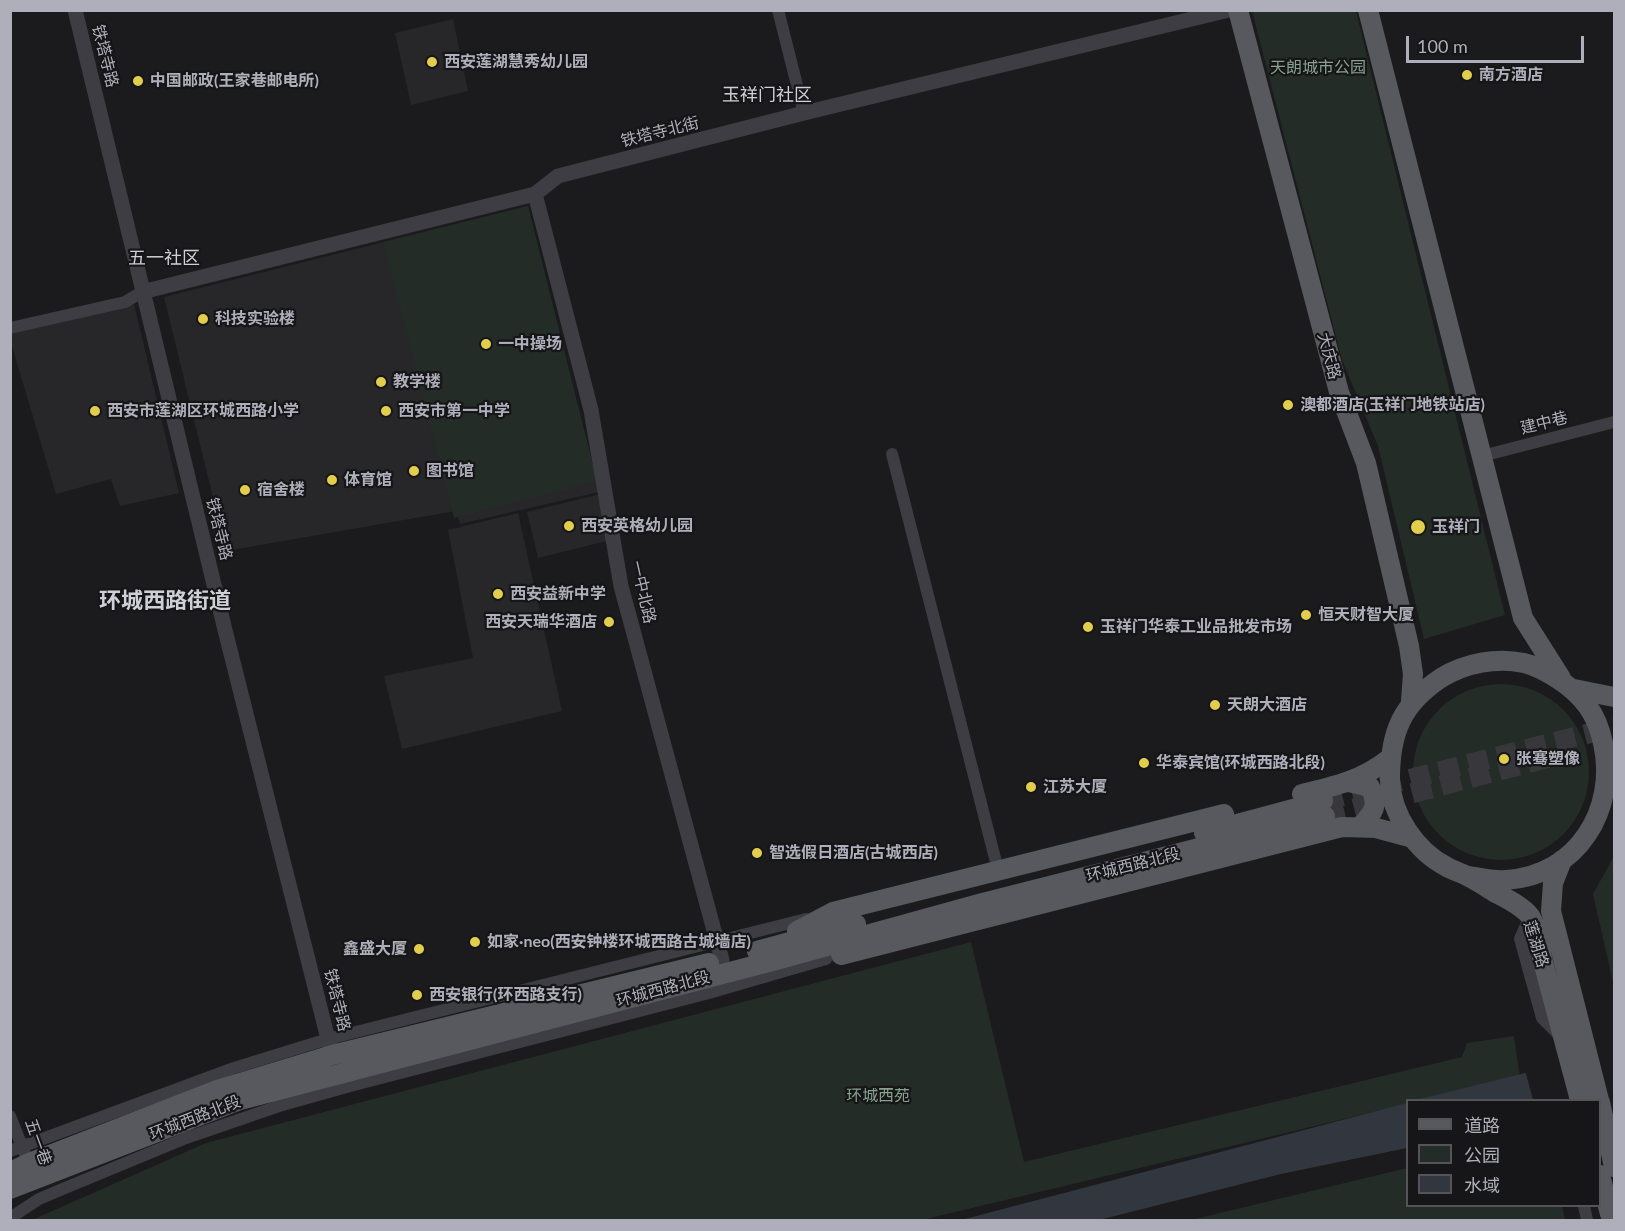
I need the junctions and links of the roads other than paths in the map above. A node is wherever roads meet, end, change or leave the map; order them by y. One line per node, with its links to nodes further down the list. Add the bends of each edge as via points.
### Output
1 (75, 10): 8 (street, 铁塔寺路)
2 (778, 10): 6 (street)
3 (1228, 10): 6 (street, 铁塔寺北街)
4 (1238, 10): 15 (main road, 大庆路, via 1339,392 1366,463 1409,646)
5 (1368, 10): 12 (main road)
6 (804, 113): 7 (street, 铁塔寺北街, via 558,176)
7 (535, 194): 8 (street, 铁塔寺北街); 28 (street, 一中北路, via 591,410 621,586)
8 (142, 292): 9 (street, via 125,302); 32 (street, 铁塔寺路)
9 (10, 328)
10 (1614, 422): 12 (street, 建中巷)
11 (891, 454): 23 (street)
12 (1482, 456): 13 (main road, via 1523,618)
13 (1569, 686): 14 (main road); 15 (main road, via 1538,666 1516,661 1475,663 1450,672); 18 (main road, via 1591,711 1601,731)
14 (1614, 697)
15 (1412, 701): 16 (main road, via 1394,739)
16 (1390, 758): 17 (main road, via 1374,771); 21 (main road, via 1390,786 1398,814)
17 (1349, 782): 20 (main road, via 1370,787 1375,797 1375,807); 23 (main road)
18 (1610, 792): 22 (main road, via 1589,832)
19 (1324, 808): 29 (main road, 环城西路北段)
20 (1360, 828): 21 (main road); 30 (main road, via 1342,827)
21 (1413, 838): 24 (main road, via 1428,855)
22 (1562, 860): 24 (main road, via 1526,877 1488,880); 26 (main road, 莲湖路, via 1553,883)
23 (998, 870): 25 (main road)
24 (1468, 876): 27 (main road, 莲湖路, via 1504,897)
25 (833, 912): 28 (street); 29 (main road)
26 (1553, 920): 27 (main road, via 1544,926); 31 (main road, 莲湖路)
27 (1533, 925): 31 (main road, 莲湖路)
28 (720, 950): 29 (main road, 环城西路北段); 32 (main road, 环城西路北段)
29 (768, 955): 30 (main road); 38 (main road, 环城西路北段)
30 (826, 959): 44 (street, via 279,1106 186,1138)
31 (1573, 1038): 33 (main road); 34 (main road)
32 (330, 1047): 38 (main road, 环城西路北段)
33 (1580, 1099)
34 (1598, 1099)
35 (1601, 1106): 37 (street); 39 (main road)
36 (10, 1116): 38 (street, 五一巷)
37 (1614, 1133)
38 (21, 1162): 40 (main road, 环城西路北段); 42 (main road, 环城西路北段); 43 (main road)
39 (1614, 1167)
40 (10, 1172)
41 (1601, 1182): 46 (main road)
42 (10, 1189)
43 (10, 1195)
44 (39, 1199): 45 (street); 47 (street)
45 (10, 1209)
46 (1610, 1214)
47 (10, 1218)

